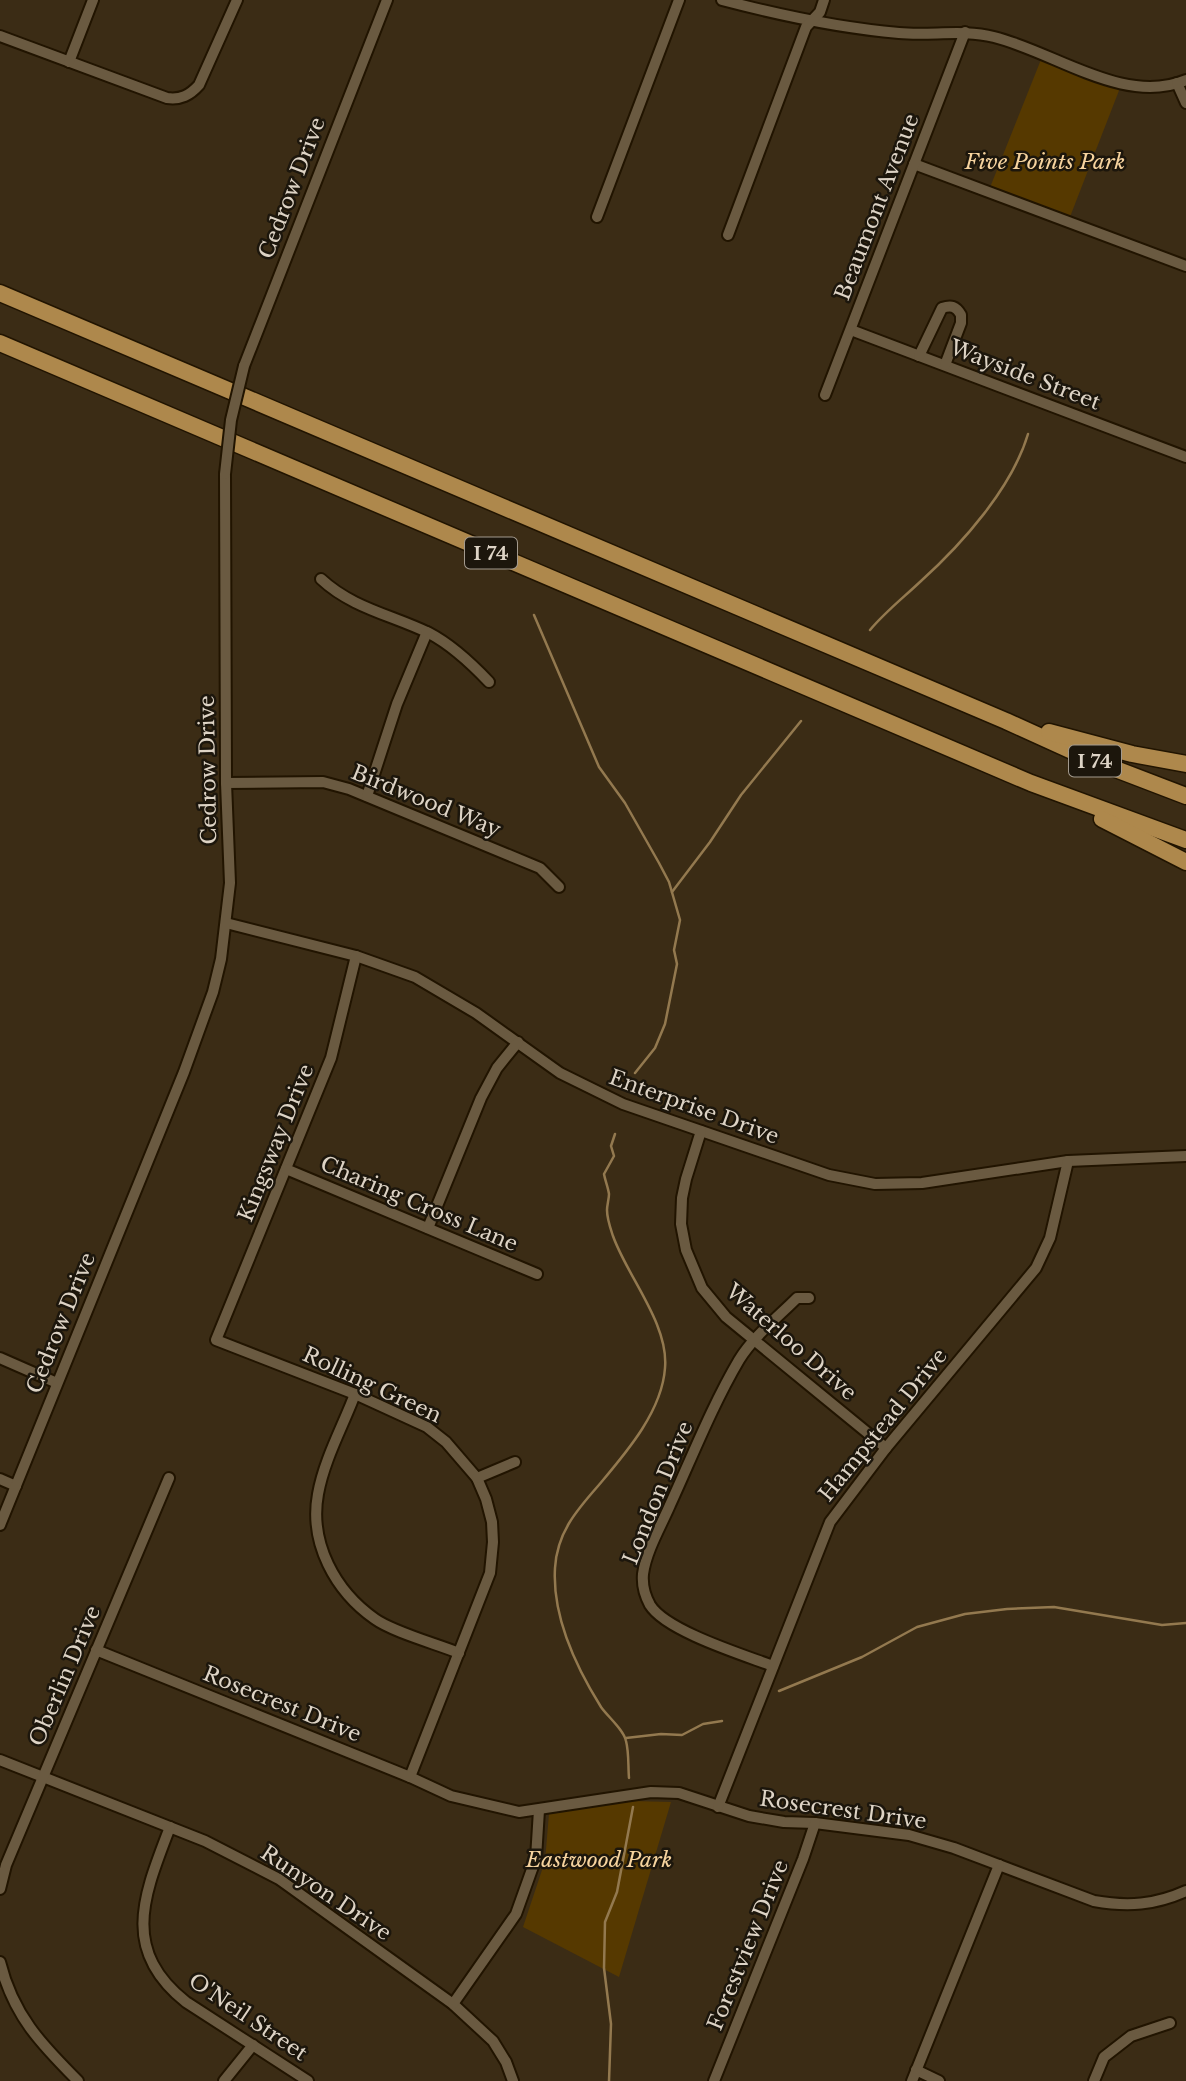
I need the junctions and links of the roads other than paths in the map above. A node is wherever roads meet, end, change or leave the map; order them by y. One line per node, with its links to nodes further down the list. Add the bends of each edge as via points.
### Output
1 (93, 0): 10 (street)
2 (237, 0): 10 (street, via 199,85 188,95 167,98)
3 (387, 0): 29 (street, Cedrow Drive, bridge, via 244,366 231,420 225,474)
4 (679, 0): 14 (street)
5 (722, 0): 7 (street)
6 (824, 0): 7 (street)
7 (813, 19): 8 (street, via 903,34); 15 (street, via 806,27)
8 (965, 32): 11 (street, via 1009,41 1128,86 1149,88); 13 (street, Beaumont Avenue)
9 (0, 36): 10 (street)
10 (69, 62)
11 (1181, 82): 12 (street)
12 (1186, 103)
13 (914, 164): 16 (street); 18 (street, Beaumont Avenue)
14 (597, 217)
15 (728, 235)
16 (1186, 266)
17 (0, 293): 27 (highway, I 74)
18 (850, 330): 20 (street, Wayside Street); 22 (street, Beaumont Avenue)
19 (0, 343): 30 (highway, I 74)
20 (919, 356): 21 (street, Wayside Street); 21 (street, via 942,308 954,307 961,323)
21 (945, 365): 23 (street, Wayside Street)
22 (825, 395)
23 (1186, 457)
24 (321, 579): 25 (street, via 348,600)
25 (427, 632): 26 (street); 31 (street)
26 (489, 682)
27 (1006, 720): 28 (highway); 32 (highway, I 74)
28 (1186, 764)
29 (226, 783): 31 (street, Birdwood Way, via 323,782); 36 (street, Cedrow Drive, via 230,883)
30 (1031, 783): 33 (highway, I 74); 34 (highway)
31 (367, 796): 35 (street, Birdwood Way, via 540,868)
32 (1186, 796)
33 (1186, 840)
34 (1186, 862)
35 (559, 887)
36 (226, 923): 37 (street, Enterprise Drive); 49 (street, Cedrow Drive, via 202,1024)
37 (356, 956): 38 (street, Enterprise Drive, via 438,988); 42 (street, Kingsway Drive, via 331,1058)
38 (518, 1042): 39 (street, Enterprise Drive, via 560,1073 600,1094); 43 (street, via 481,1098)
39 (701, 1130): 41 (street, Enterprise Drive, via 829,1175 874,1184 922,1184); 47 (street, Waterloo Drive, via 682,1198 686,1250 710,1300)
40 (1186, 1156): 41 (street, Enterprise Drive)
41 (1068, 1161): 51 (street, Hampstead Drive, via 1050,1238 1036,1268)
42 (286, 1169): 43 (street, Charing Cross Lane); 46 (street, Kingsway Drive)
43 (428, 1228): 44 (street, Charing Cross Lane)
44 (537, 1274)
45 (809, 1298): 47 (street, London Drive, via 797,1298)
46 (216, 1340): 50 (street, Rolling Green)
47 (755, 1340): 51 (street, Waterloo Drive); 60 (street, London Drive, via 740,1359 699,1440 645,1566 643,1583 650,1604 665,1620)
48 (0, 1358): 49 (street)
49 (57, 1382): 56 (street, Cedrow Drive)
50 (355, 1394): 54 (street, Rolling Green, via 428,1428); 59 (street, via 318,1492 316,1530 323,1557 336,1580 376,1620)
51 (886, 1448): 60 (street, Hampstead Drive, via 830,1522)
52 (515, 1462): 54 (street)
53 (169, 1478): 58 (street, Oberlin Drive)
54 (477, 1478): 59 (street, Rolling Green, via 492,1522 490,1573)
55 (0, 1479): 56 (street)
56 (16, 1486): 57 (street, Cedrow Drive)
57 (0, 1525)
58 (96, 1650): 62 (street, Oberlin Drive); 63 (street, Rosecrest Drive)
59 (459, 1653): 63 (street, Rolling Green)
60 (773, 1666): 64 (street, Hampstead Drive)
61 (0, 1760): 62 (street, Runyon Drive)
62 (43, 1777): 67 (street, Runyon Drive); 69 (street, Oberlin Drive)
63 (410, 1777): 65 (street, Rosecrest Drive, via 477,1804 519,1812)
64 (718, 1807): 65 (street, Rosecrest Drive, via 679,1793 651,1792); 66 (street, Rosecrest Drive, via 783,1822)
65 (538, 1810): 72 (street, via 536,1858 516,1914)
66 (816, 1823): 68 (street, Rosecrest Drive, via 909,1835); 80 (street, Forestview Drive)
67 (170, 1827): 72 (street, Runyon Drive, via 279,1879); 74 (street, O'Neil Street, via 146,1890 143,1928 150,1956 178,1995)
68 (999, 1865): 70 (street, Rosecrest Drive, via 1094,1901 1118,1905 1145,1904); 75 (street)
69 (0, 1889)
70 (1186, 1891)
71 (0, 1962): 76 (street, via 16,2009)
72 (453, 2004): 79 (street, Runyon Drive, via 494,2041)
73 (1170, 2023): 82 (street, via 1131,2036 1104,2057)
74 (253, 2045): 77 (street); 78 (street, O'Neil Street)
75 (914, 2076): 81 (street)
76 (78, 2081)
77 (224, 2081)
78 (308, 2081)
79 (513, 2081)
80 (714, 2081)
81 (939, 2081)
82 (1094, 2081)

